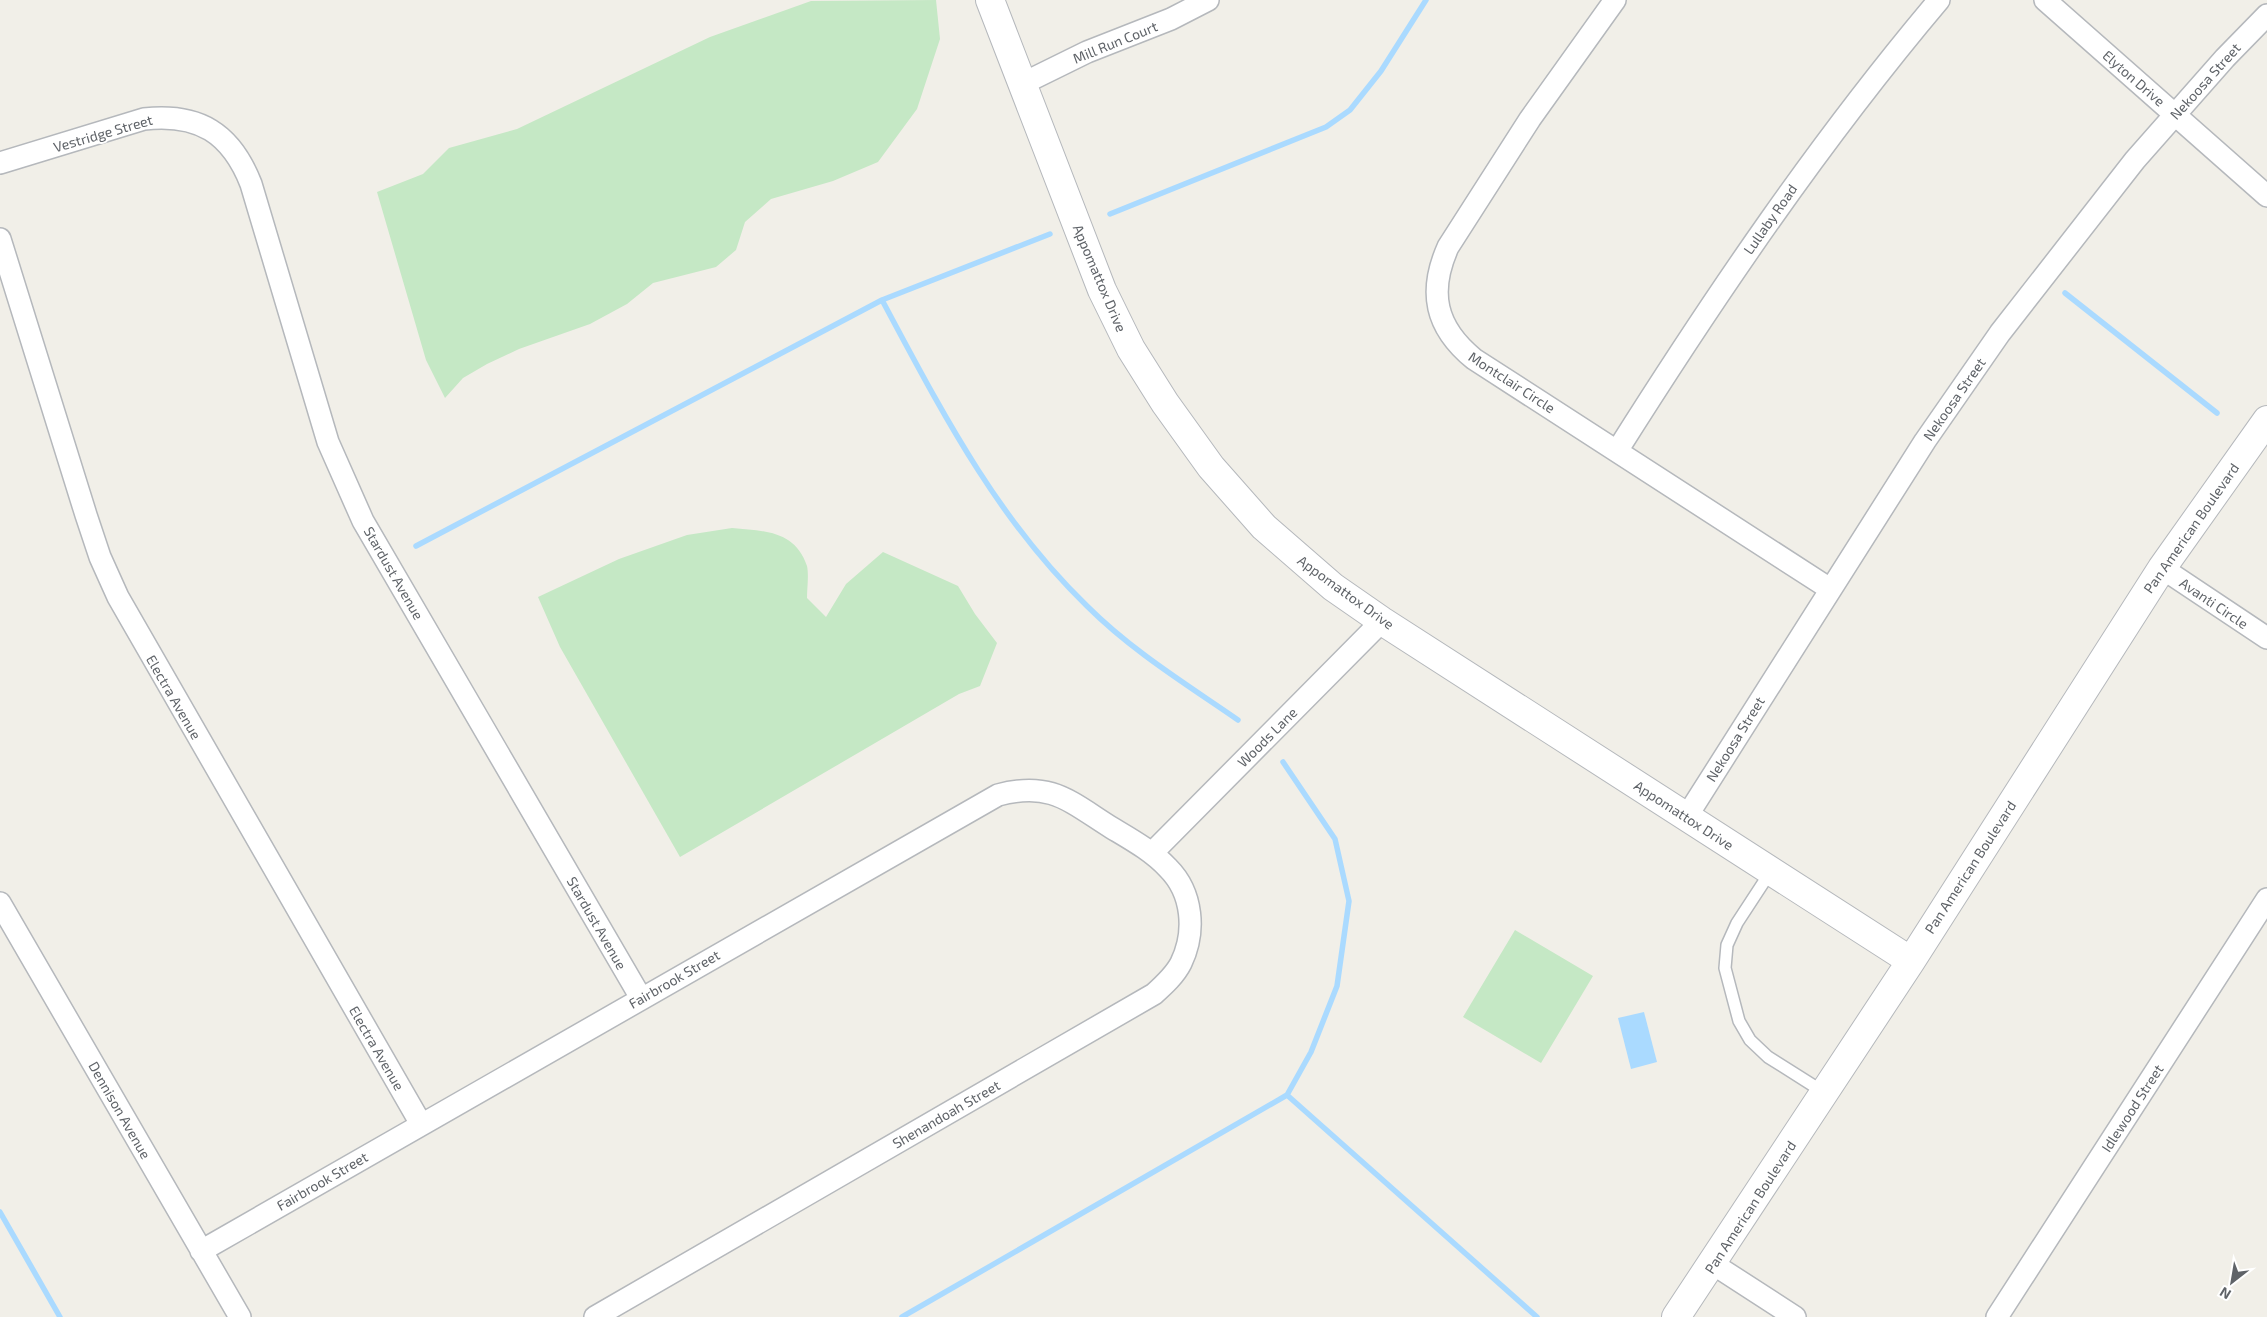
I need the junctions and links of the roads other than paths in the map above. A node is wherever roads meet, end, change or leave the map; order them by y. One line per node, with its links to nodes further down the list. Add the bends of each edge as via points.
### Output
1 (990, 0): 7 (street, Appomattox Drive)
2 (1208, 0): 7 (street, Mill Run Court)
3 (1615, 0): 14 (street, Montclair Circle, via 1530,119 1448,247 1440,264 1436,292 1443,321 1460,348)
4 (1939, 0): 14 (street, Lullaby Road, via 1889,59 1806,168)
5 (2045, 0): 8 (street, Elyton Drive)
6 (2267, 15): 8 (street, Nekoosa Street)
7 (1022, 84): 17 (street, Appomattox Drive, via 1102,290 1131,349 1165,403 1211,468 1264,527 1326,581)
8 (2175, 114): 11 (street, Elyton Drive); 16 (street, Nekoosa Street, via 2077,231 2000,333 1925,441)
9 (206, 127): 10 (street, Vestridge Street, via 177,118 144,119); 25 (street, Stardust Avenue, via 231,146 243,164 328,442 363,521)
10 (0, 163)
11 (2267, 196)
12 (0, 239): 27 (street, Electra Avenue, via 86,515 118,597)
13 (2267, 420): 15 (street, Pan American Boulevard)
14 (1617, 451): 16 (street, Montclair Circle)
15 (2162, 568): 18 (street, Avanti Circle); 24 (street, Pan American Boulevard)
16 (1830, 589): 19 (street, Nekoosa Street)
17 (1382, 621): 19 (street, Appomattox Drive); 20 (street, Woods Lane)
18 (2267, 638)
19 (1687, 816): 21 (street, Appomattox Drive)
20 (1152, 853): 25 (street, Fairbrook Street, via 1057,795 1027,789 998,795); 31 (street, Shenandoah Street, via 1182,887 1190,911 1191,927 1181,964 1154,994)
21 (1771, 871): 24 (street, Appomattox Drive); 26 (lane, via 1727,945 1725,968 1740,1021 1750,1040 1768,1057)
22 (2267, 899): 34 (street, Idlewood Street)
23 (0, 903): 28 (street, Dennison Avenue)
24 (1911, 960): 26 (street, Pan American Boulevard)
25 (641, 998): 27 (street, Fairbrook Street)
26 (1825, 1093): 29 (street, Pan American Boulevard)
27 (421, 1124): 28 (street, Fairbrook Street)
28 (201, 1251): 30 (street, Dennison Avenue)
29 (1713, 1264): 32 (street, Pan American Boulevard); 33 (street)
30 (240, 1317)
31 (595, 1317)
32 (1676, 1317)
33 (1795, 1317)
34 (1997, 1317)

